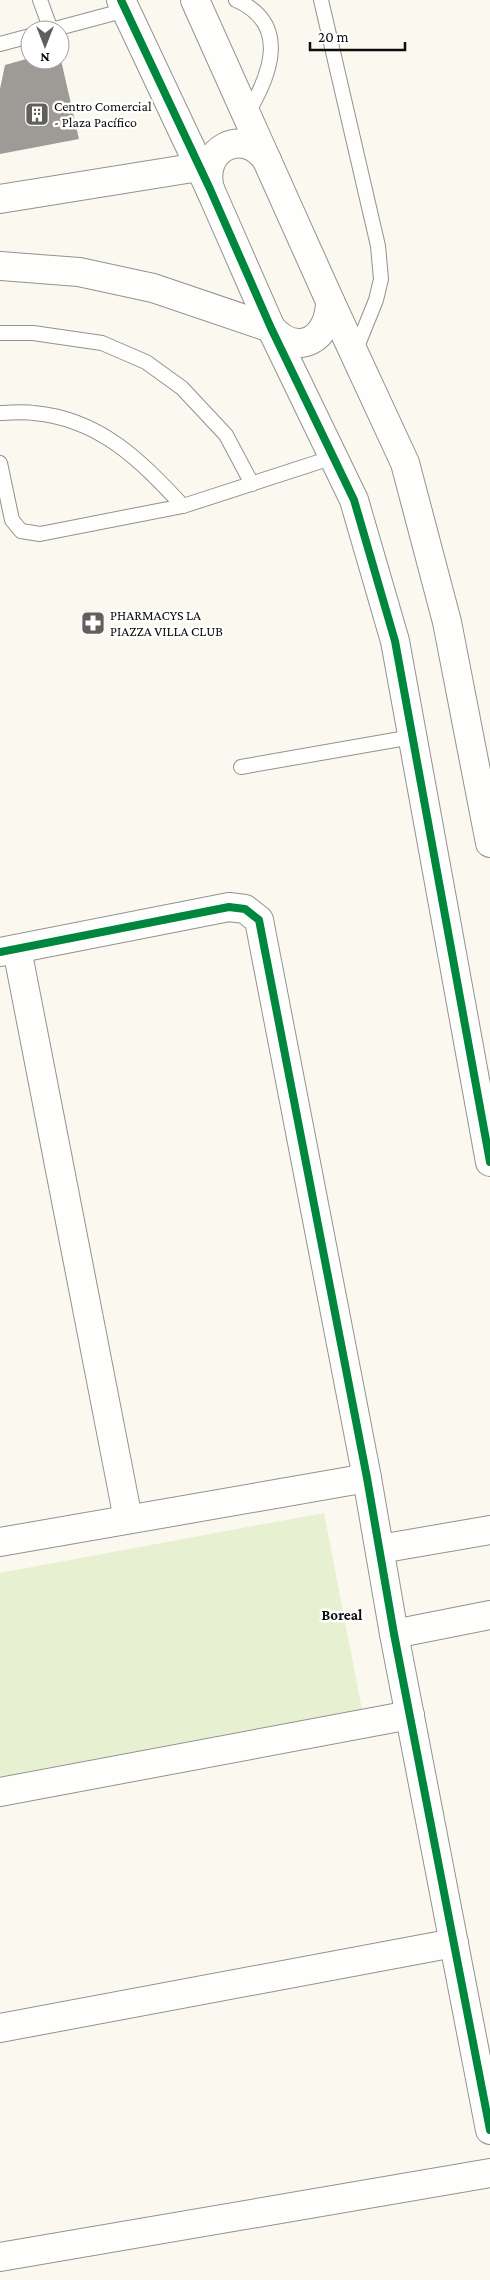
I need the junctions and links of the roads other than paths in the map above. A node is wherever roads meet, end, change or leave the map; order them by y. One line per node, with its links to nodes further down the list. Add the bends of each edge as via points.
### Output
1 (40, 0): 6 (lane)
2 (195, 0): 10 (street)
3 (236, 0): 10 (lane, via 255,13 272,43 272,57 260,92)
4 (321, 0): 18 (lane, via 378,246 381,279)
5 (124, 5): 7 (lane); 12 (street)
6 (47, 20)
7 (70, 23)
8 (20, 39): 9 (lane)
9 (0, 44)
10 (247, 114): 11 (street)
11 (267, 160): 12 (street, via 247,144 229,145 214,155); 15 (street)
12 (204, 178): 13 (street); 16 (street)
13 (0, 199)
14 (0, 266): 16 (street, via 79,272 153,288)
15 (330, 301): 16 (street, via 325,328 312,340 285,340); 18 (street)
16 (272, 328): 20 (street)
17 (0, 333): 22 (lane, via 33,333 102,342 146,362 182,388 226,435)
18 (355, 352): 26 (street, via 405,462 447,622)
19 (0, 412): 23 (lane, via 35,412 75,421 112,438 149,470)
20 (334, 457): 22 (lane); 24 (street, via 354,500 395,642)
21 (0, 463): 23 (lane, via 12,520 21,531 40,534)
22 (252, 484): 23 (lane)
23 (182, 506)
24 (412, 737): 25 (lane); 28 (street)
25 (241, 767)
26 (490, 843)
27 (9, 950): 29 (street, via 229,907 245,909 259,920); 30 (street)
28 (490, 1162)
29 (367, 1478): 30 (street); 33 (street)
30 (128, 1519): 32 (street)
31 (490, 1530): 33 (street)
32 (0, 1542)
33 (380, 1549): 35 (street)
34 (490, 1615): 35 (street)
35 (394, 1634): 36 (street)
36 (410, 1714): 37 (street); 38 (street)
37 (0, 1792)
38 (454, 1944): 39 (street); 40 (street)
39 (0, 2028)
40 (490, 2130)
41 (490, 2173): 42 (street)
42 (0, 2257)

